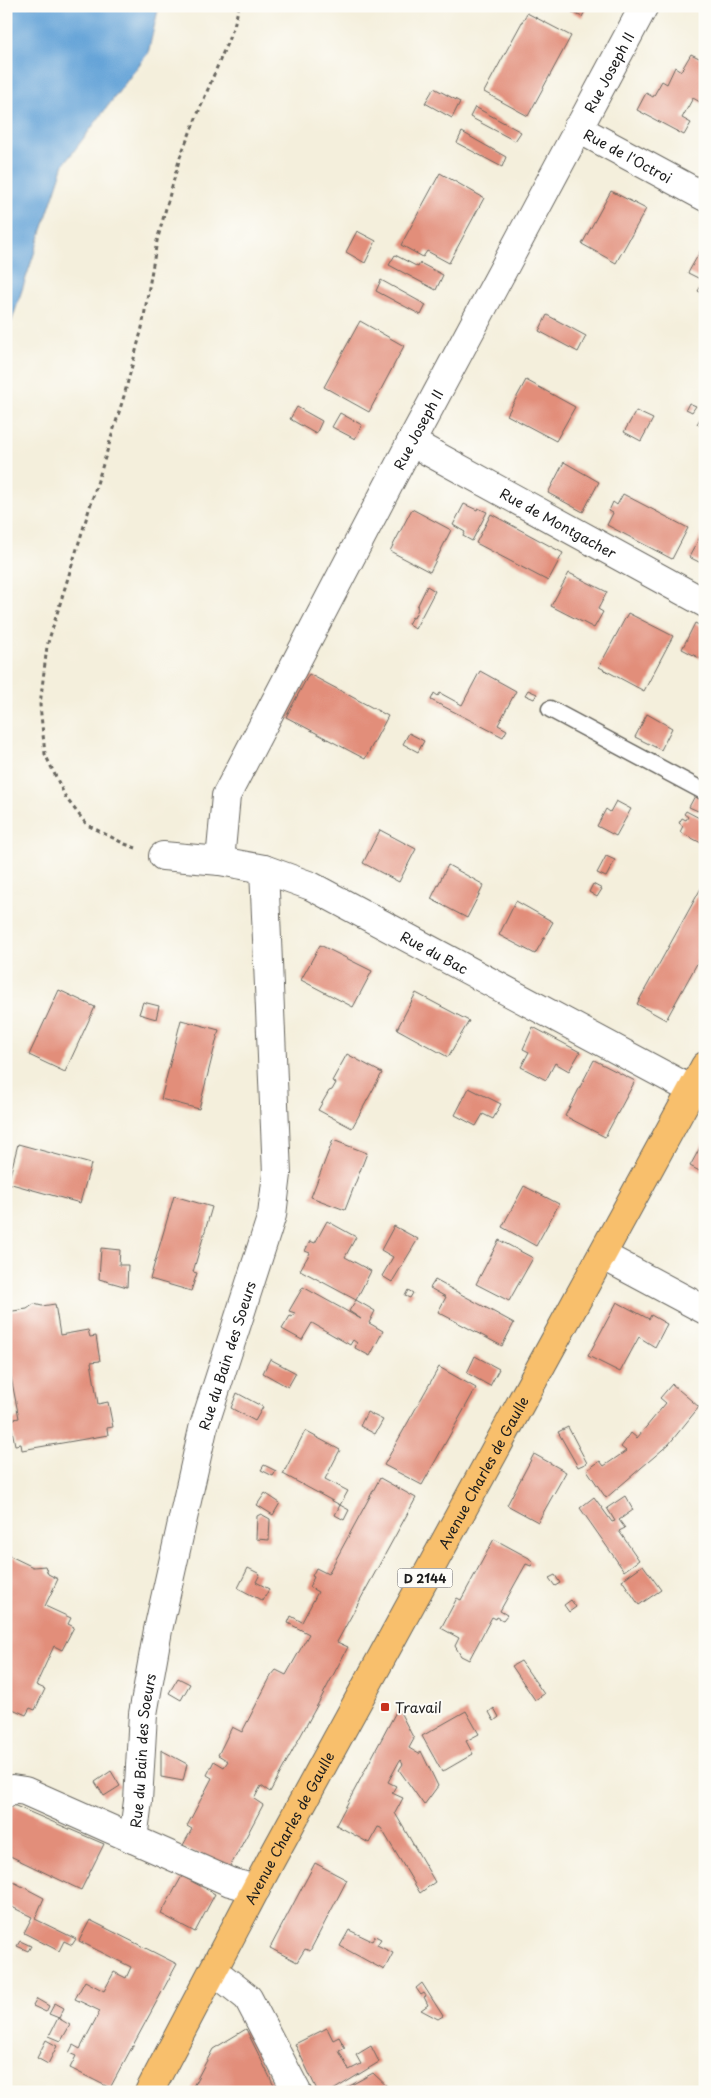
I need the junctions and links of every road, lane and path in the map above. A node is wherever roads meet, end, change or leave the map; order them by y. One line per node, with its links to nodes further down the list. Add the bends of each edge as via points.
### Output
1 (240, 6): 9 (path, via 180,157 157,241 142,328 124,396 47,646 40,706 45,754 66,798 87,825 125,844)
2 (644, 6): 3 (street, Rue Joseph II)
3 (577, 128): 4 (street, Rue de l'Octroi); 5 (street, Rue Joseph II)
4 (705, 197)
5 (411, 442): 6 (street, Rue de Montgacher); 10 (street, Rue Joseph II, via 226,796)
6 (705, 603)
7 (550, 709): 8 (lane)
8 (705, 792)
9 (163, 856): 10 (street, Rue du Bac)
10 (220, 861): 11 (street, Rue du Bac)
11 (264, 869): 12 (street, Rue du Bac, via 311,886); 16 (street, Rue du Bain des Soeurs, via 277,1174 272,1215 203,1429 158,1630 143,1714)
12 (698, 1078): 13 (main road, Avenue Charles de Gaulle / D 2144)
13 (602, 1255): 14 (street); 17 (main road, Avenue Charles de Gaulle / D 2144)
14 (705, 1310)
15 (8, 1790): 16 (street, via 25,1791)
16 (133, 1839): 17 (street, via 230,1882)
17 (256, 1889): 18 (main road, Avenue Charles de Gaulle / D 2144)
18 (214, 1972): 19 (main road, Avenue Charles de Gaulle / D 2144); 20 (street, via 248,1998)
19 (149, 2092)
20 (297, 2092)

